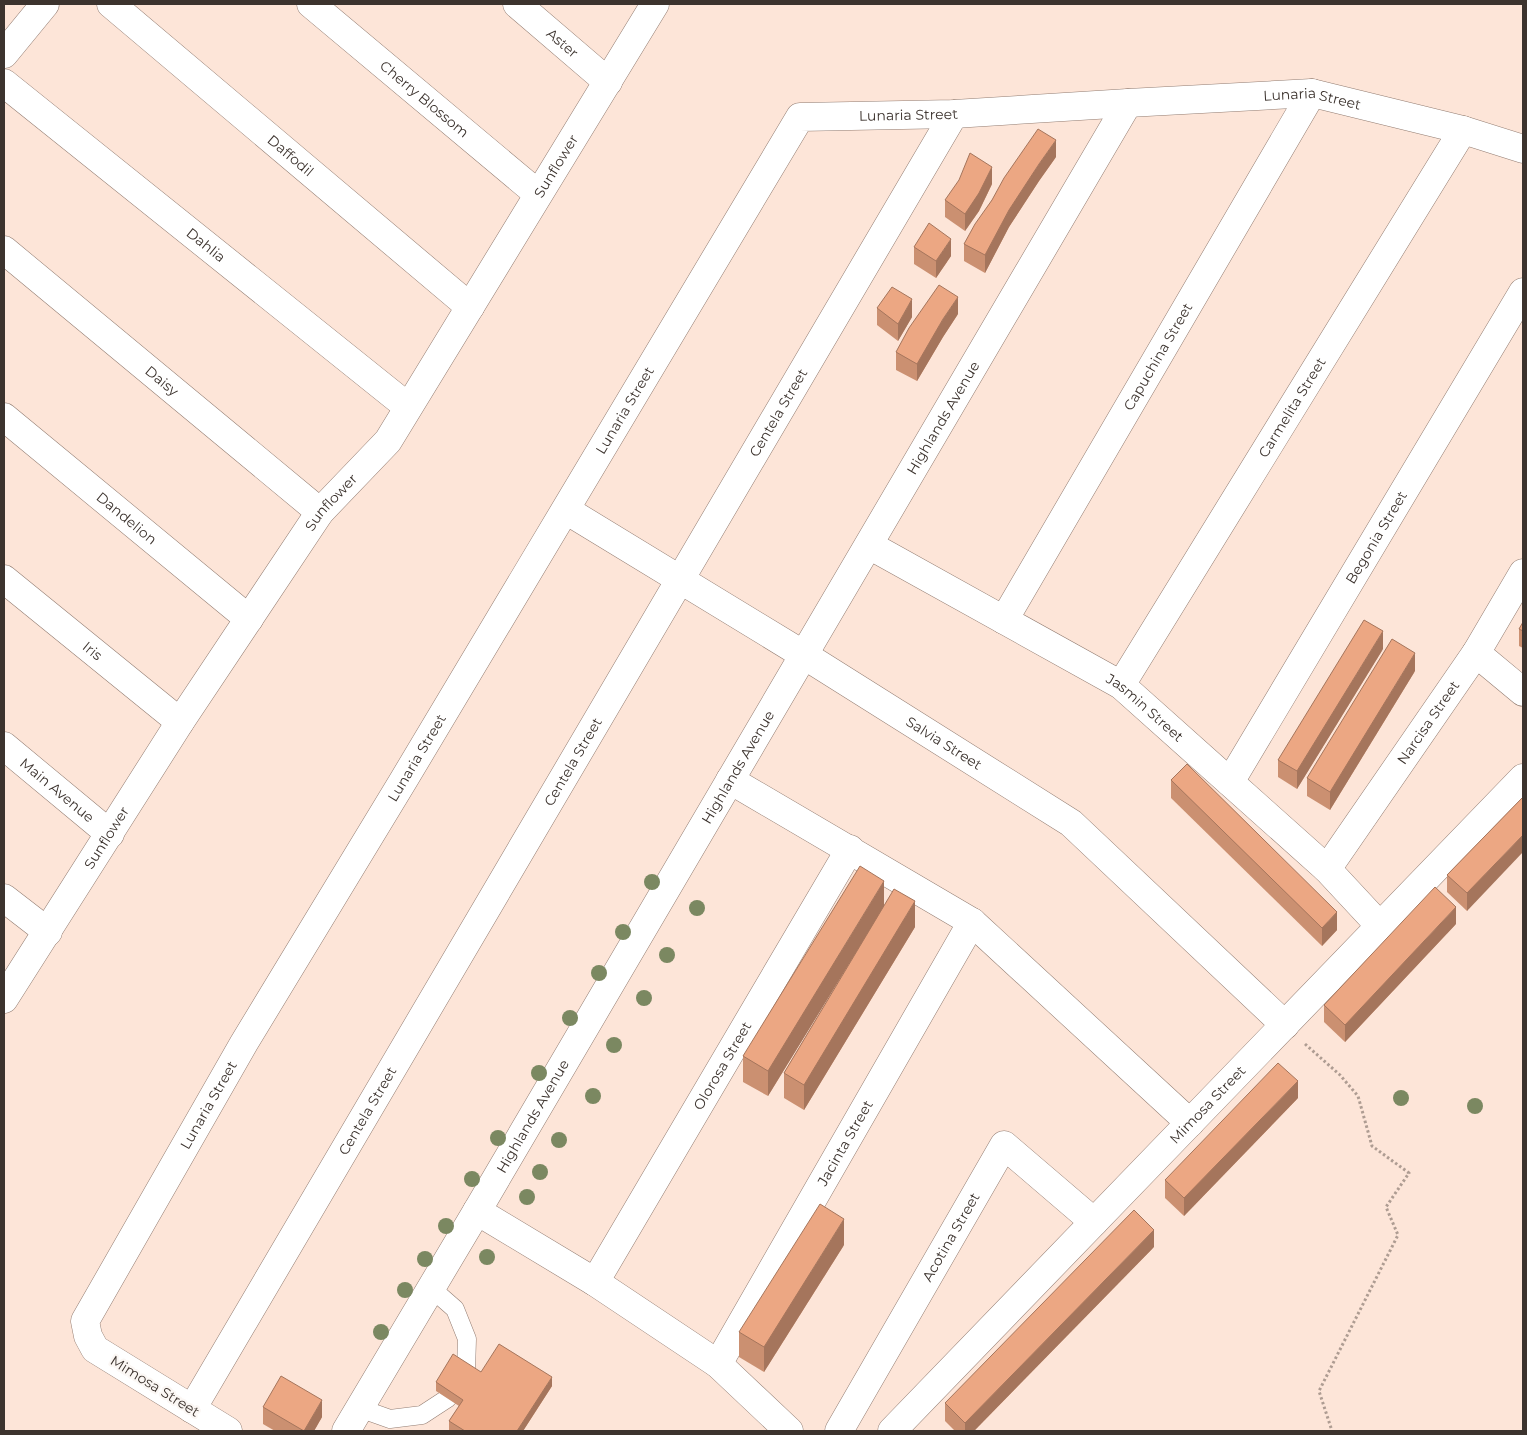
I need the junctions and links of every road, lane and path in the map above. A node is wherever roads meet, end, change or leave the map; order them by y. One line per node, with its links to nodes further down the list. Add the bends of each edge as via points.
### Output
1 (45, 4): 6 (street)
2 (111, 4): 17 (street, Daffodil)
3 (311, 4): 14 (street, Cherry Blossom)
4 (517, 4): 7 (street, Aster)
5 (655, 4): 7 (street, Sunflower)
6 (4, 54)
7 (608, 82): 14 (street, Sunflower)
8 (4, 83): 18 (street, Dahlia)
9 (1312, 93): 10 (street, Lunaria Street); 12 (street, Lunaria Street); 27 (street, Capuchina Street)
10 (1128, 103): 11 (street, Lunaria Street); 22 (street, Highlands Avenue)
11 (954, 114): 20 (street, Lunaria Street, via 800,117); 25 (street, Centela Street)
12 (1463, 130): 13 (street, Lunaria Street); 30 (street, Carmelita Street)
13 (1523, 149)
14 (538, 194): 17 (street, Sunflower)
15 (4, 250): 21 (street, Daisy)
16 (1523, 292): 36 (street, Begonia Street)
17 (470, 306): 18 (street, Sunflower)
18 (408, 407): 21 (street, Sunflower, via 388,441)
19 (4, 417): 26 (street, Dandelion)
20 (566, 510): 25 (street, Salvia Street); 51 (street, Lunaria Street, via 244,1043 86,1321)
21 (320, 512): 26 (street, Sunflower)
22 (869, 545): 27 (street, Jasmin Street); 29 (street, Highlands Avenue)
23 (1523, 572): 28 (street, Narcisa Street)
24 (4, 578): 32 (street, Iris)
25 (681, 579): 29 (street, Salvia Street); 55 (street, Centela Street)
26 (249, 619): 32 (street, Sunflower)
27 (1004, 620): 30 (street, Jasmin Street)
28 (1476, 653): 31 (street); 39 (street, Narcisa Street)
29 (804, 655): 35 (street, Highlands Avenue); 45 (street, Salvia Street, via 1071,823)
30 (1122, 685): 36 (street, Jasmin Street)
31 (1523, 692)
32 (180, 722): 37 (street, Sunflower)
33 (4, 746): 37 (street, Main Avenue)
34 (1523, 778): 42 (street, Mimosa Street)
35 (730, 780): 38 (street); 47 (street, Highlands Avenue)
36 (1230, 782): 39 (street, Jasmin Street)
37 (110, 834): 43 (street, Sunflower)
38 (850, 849): 41 (street); 49 (street, Olorosa Street)
39 (1327, 869): 42 (street, Jasmin Street)
40 (4, 898): 43 (street)
41 (972, 922): 46 (street); 52 (street, Jacinta Street)
42 (1380, 926): 45 (street, Mimosa Street)
43 (48, 932): 44 (street, Sunflower)
44 (4, 999)
45 (1285, 1025): 46 (street, Mimosa Street); 62 (path, via 1358,1096 1372,1146 1409,1173 1386,1207 1398,1234 1319,1390)
46 (1190, 1123): 48 (street, Mimosa Street)
47 (477, 1211): 49 (street); 50 (street, Highlands Avenue)
48 (1094, 1222): 60 (street, Acotina Street, via 1004,1145); 61 (street, Mimosa Street)
49 (595, 1282): 52 (street)
50 (431, 1288): 53 (lane, via 455,1309 468,1339); 56 (street, Highlands Avenue)
51 (88, 1336): 55 (street, Mimosa Street, via 95,1349)
52 (718, 1364): 59 (street)
53 (466, 1371)
54 (448, 1398): 56 (lane, via 422,1415 390,1419)
55 (192, 1408): 57 (street, Mimosa Street)
56 (360, 1408): 58 (street, Highlands Avenue)
57 (228, 1431)
58 (346, 1431)
59 (789, 1431)
60 (839, 1431)
61 (892, 1431)
62 (1332, 1431)

